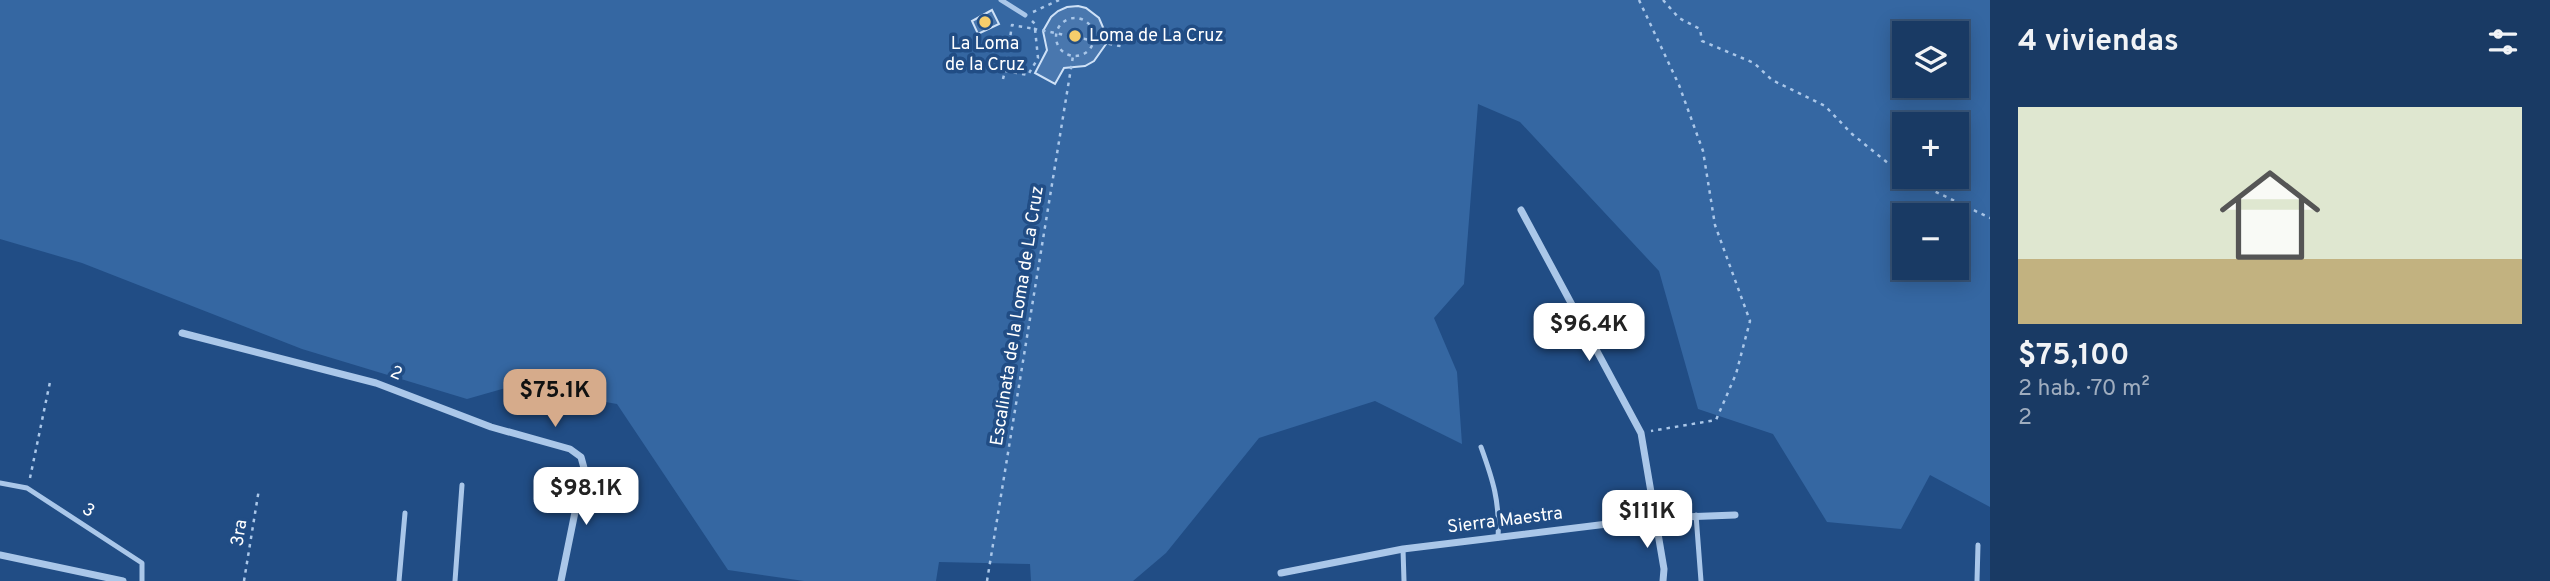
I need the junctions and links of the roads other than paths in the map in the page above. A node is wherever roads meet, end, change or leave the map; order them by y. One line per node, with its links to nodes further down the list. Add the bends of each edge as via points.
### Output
1 (1001, 0): 2 (lane)
2 (1026, 15)
3 (1521, 209): 11 (street, via 1641,433)
4 (182, 333): 21 (street, 2, via 376,383 491,427 570,449 581,457 584,468)
5 (1481, 447): 12 (lane, via 1497,494)
6 (0, 482): 18 (lane, 3, via 27,488 142,563)
7 (463, 485): 20 (lane)
8 (405, 513): 19 (lane)
9 (1696, 515): 10 (street, Sierra Maestra); 11 (street, Sierra Maestra); 24 (lane)
10 (1735, 516)
11 (1656, 518): 12 (street, Sierra Maestra); 23 (street)
12 (1498, 538): 14 (street, Sierra Maestra)
13 (1978, 545): 25 (lane)
14 (1403, 549): 16 (street, Sierra Maestra); 22 (lane)
15 (0, 555): 17 (street)
16 (1281, 573)
17 (123, 581)
18 (142, 581)
19 (399, 581)
20 (455, 581)
21 (561, 581)
22 (1404, 581)
23 (1663, 581)
24 (1701, 581)
25 (1977, 581)

